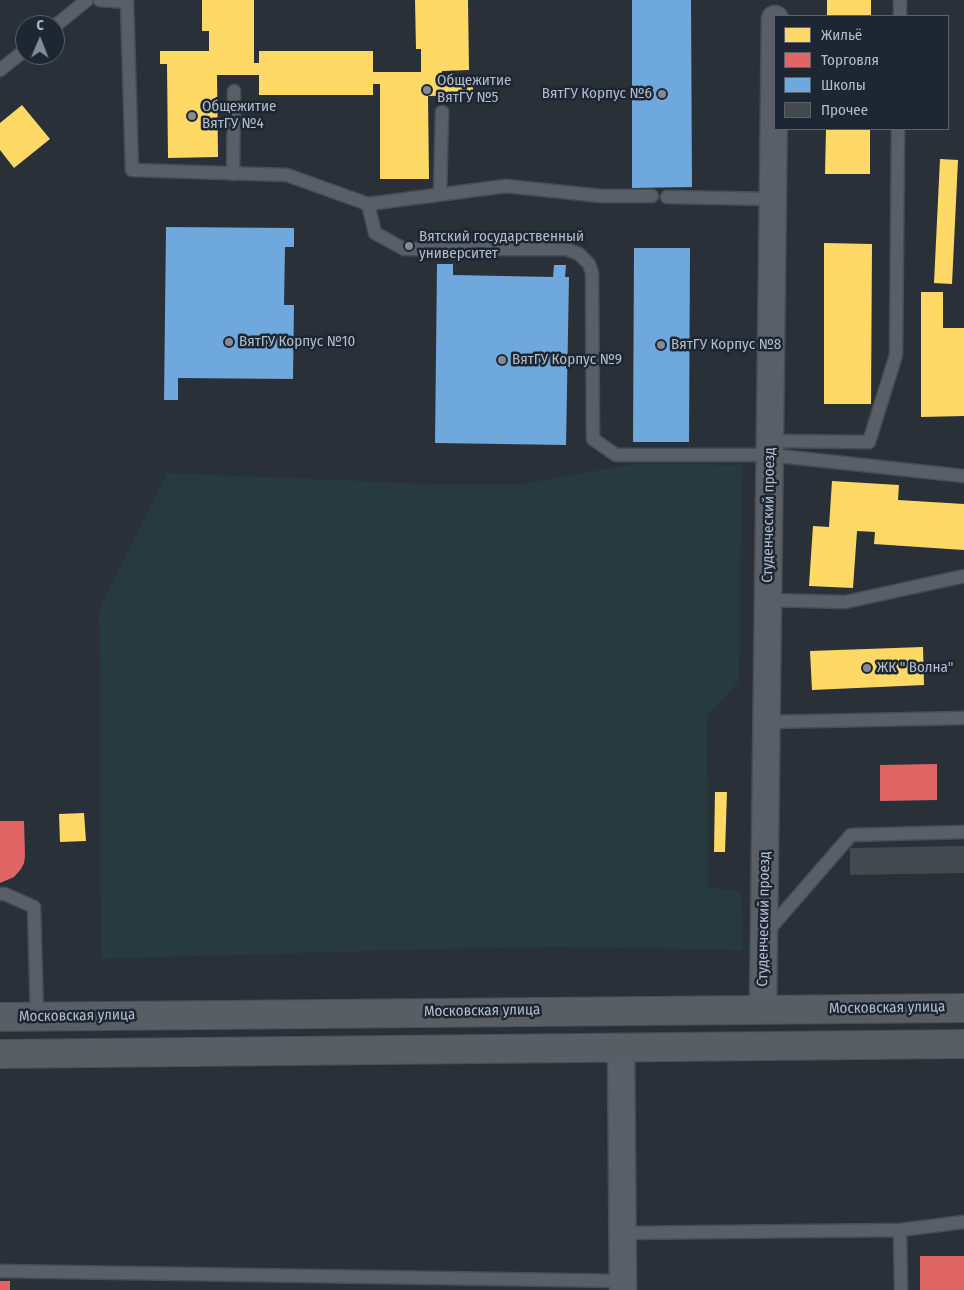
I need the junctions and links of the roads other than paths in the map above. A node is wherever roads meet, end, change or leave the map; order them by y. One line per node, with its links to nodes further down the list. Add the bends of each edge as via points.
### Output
1 (87, 0): 7 (lane)
2 (100, 0): 14 (lane, via 127,2 132,170)
3 (776, 0): 5 (street, Студенческий проезд)
4 (900, 0): 6 (lane)
5 (775, 15)
6 (900, 15)
7 (65, 18)
8 (15, 58): 9 (lane)
9 (0, 70)
10 (234, 90): 14 (lane)
11 (774, 108): 18 (street, Студенческий проезд)
12 (442, 112): 15 (lane)
13 (898, 130): 20 (lane, via 896,356 869,442)
14 (233, 174): 19 (lane, via 287,175)
15 (440, 194): 16 (lane, via 506,186 601,196); 19 (lane)
16 (652, 196)
17 (667, 197): 18 (lane)
18 (773, 198): 20 (street, Студенческий проезд)
19 (368, 204): 20 (lane, via 375,233 404,249 566,249 579,254 589,264 592,273 593,440 616,455)
20 (770, 448): 21 (lane); 23 (street, Студенческий проезд)
21 (964, 476)
22 (964, 576): 23 (lane, via 845,602)
23 (768, 600): 25 (street, Студенческий проезд)
24 (964, 718): 25 (lane)
25 (767, 722): 28 (street, Студенческий проезд)
26 (964, 832): 28 (lane, via 851,835)
27 (0, 894): 32 (lane, via 34,907)
28 (764, 936): 31 (street, Студенческий проезд)
29 (964, 1008): 31 (main road, Московская улица)
30 (620, 1010): 31 (main road, Московская улица); 32 (main road, Московская улица); 35 (main road)
31 (763, 1010)
32 (37, 1016): 33 (main road, Московская улица)
33 (0, 1017)
34 (964, 1044): 35 (main road)
35 (621, 1047): 36 (main road); 39 (street)
36 (0, 1054)
37 (964, 1222): 38 (lane)
38 (900, 1230): 39 (lane); 42 (lane)
39 (622, 1233): 41 (street)
40 (0, 1271): 41 (lane)
41 (623, 1285)
42 (901, 1290)

